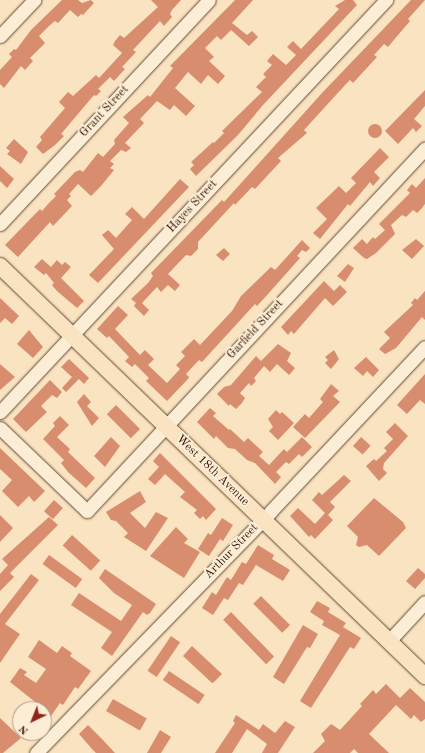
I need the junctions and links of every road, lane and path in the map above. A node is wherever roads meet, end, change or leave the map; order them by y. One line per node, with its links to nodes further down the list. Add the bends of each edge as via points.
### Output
1 (34, 0): 4 (street)
2 (209, 0): 6 (street, Grant Street)
3 (386, 0): 8 (street, Hayes Street)
4 (0, 36)
5 (425, 148): 11 (street, Garfield Street)
6 (0, 224)
7 (0, 266): 8 (main road, West 18th Avenue)
8 (72, 336): 10 (street, Hayes Street); 11 (main road, West 18th Avenue)
9 (425, 347): 13 (street, Arthur Street)
10 (0, 412)
11 (166, 426): 12 (street, Garfield Street, via 86,511); 13 (main road, West 18th Avenue)
12 (0, 428)
13 (263, 520): 15 (main road, West 18th Avenue); 17 (street, Arthur Street)
14 (425, 602): 15 (street)
15 (389, 641): 16 (main road, West 18th Avenue)
16 (425, 676)
17 (36, 753)

